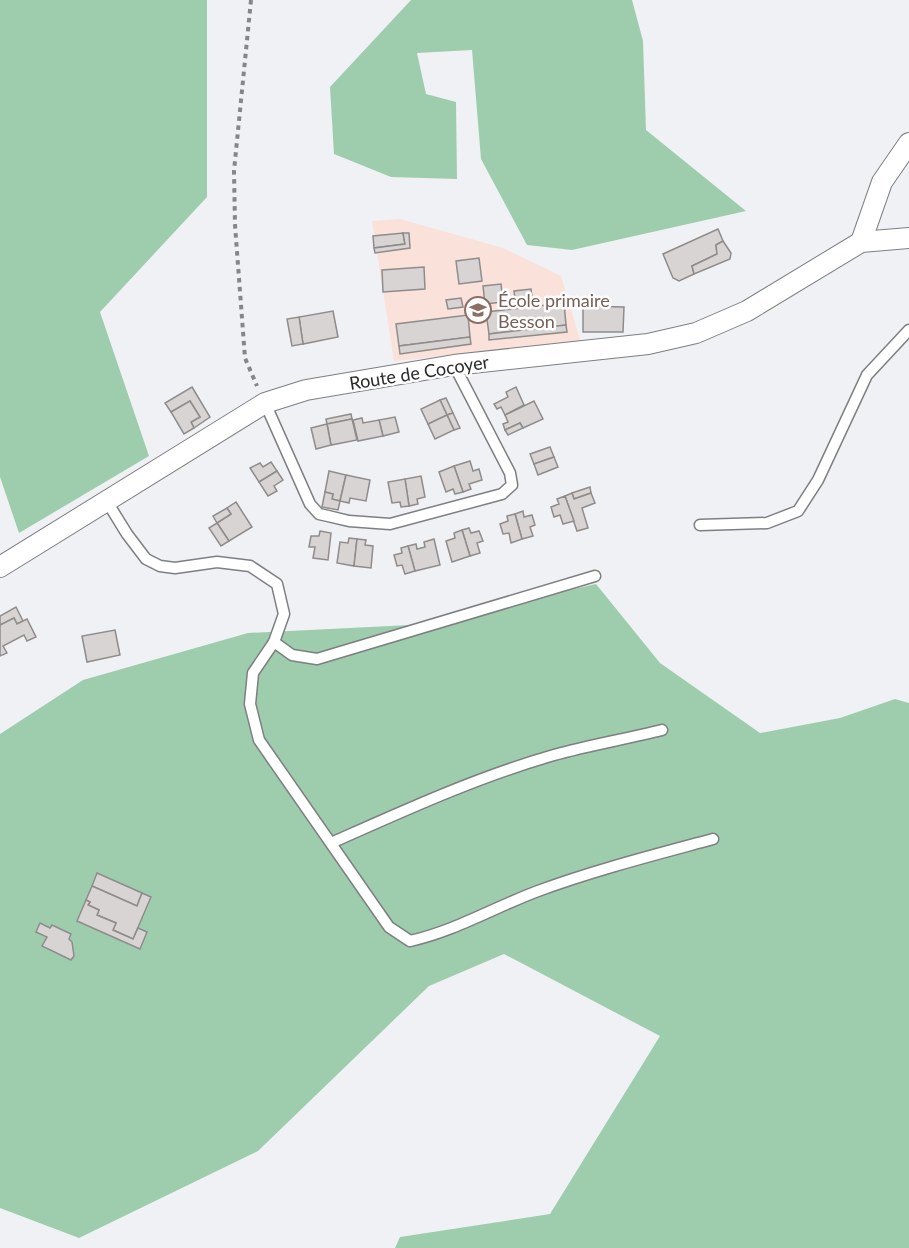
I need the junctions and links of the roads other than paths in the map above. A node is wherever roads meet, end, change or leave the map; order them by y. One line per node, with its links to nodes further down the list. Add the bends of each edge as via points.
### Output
1 (909, 143): 3 (street, via 882,182)
2 (909, 238): 3 (street)
3 (861, 242): 5 (street, Route de Cocoyer, via 747,311 696,333 648,344)
4 (909, 330): 8 (lane, via 867,375 818,480 798,511 767,523)
5 (454, 365): 6 (street, Route de Cocoyer, via 306,390); 6 (lane, via 510,473 512,485 502,494 390,524 319,514 310,504)
6 (265, 403): 7 (street, Route de Cocoyer)
7 (106, 500): 9 (street, Route de Cocoyer); 11 (lane, via 146,559 160,566 175,568 217,562 250,566 277,584 284,614)
8 (700, 525)
9 (0, 567)
10 (596, 576): 11 (lane, via 317,659 292,656)
11 (274, 642): 14 (lane, via 252,673 250,704 259,740)
12 (662, 730): 14 (lane, via 554,754 419,804)
13 (713, 838): 14 (lane, via 536,892 435,936 410,941 389,927)
14 (331, 843)

